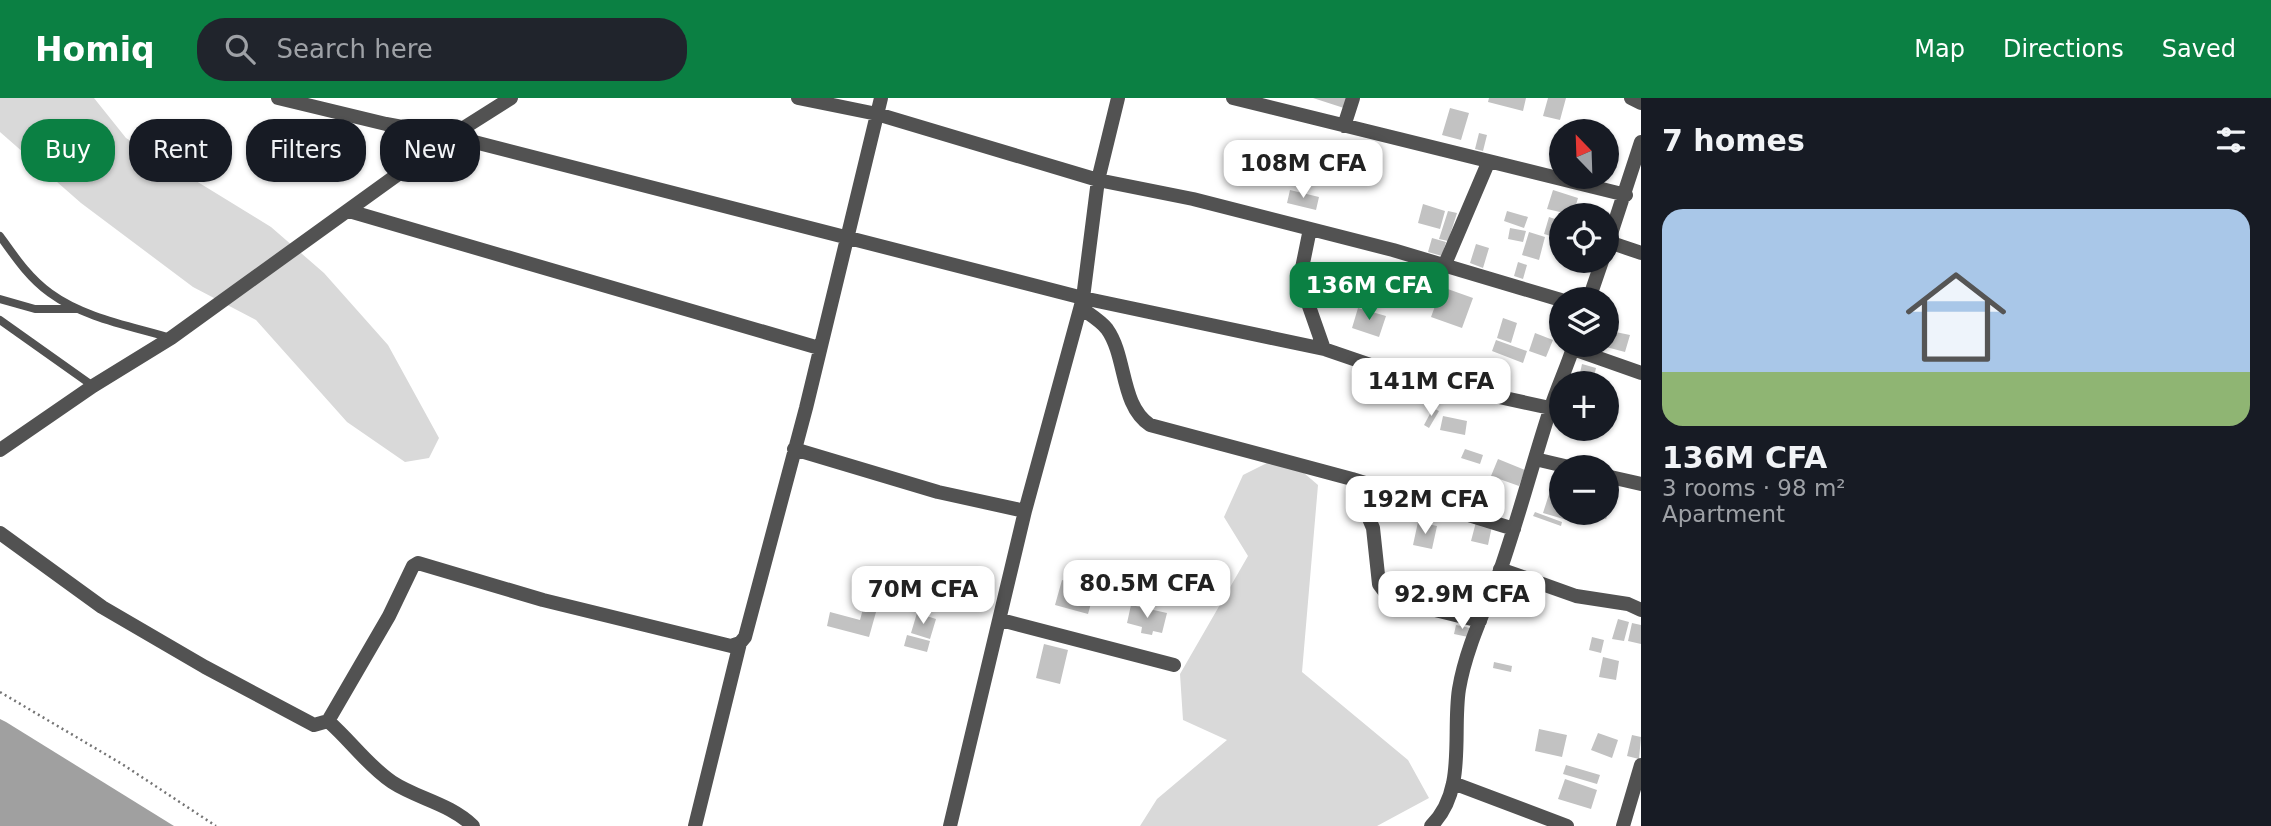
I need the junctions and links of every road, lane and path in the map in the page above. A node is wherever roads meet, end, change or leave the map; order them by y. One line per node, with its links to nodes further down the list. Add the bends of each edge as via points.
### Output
1 (278, 98): 12 (street)
2 (511, 98): 11 (street)
3 (798, 98): 10 (street)
4 (881, 98): 10 (street)
5 (1118, 98): 17 (street)
6 (1233, 98): 13 (street)
7 (1353, 98): 13 (street)
8 (1631, 98): 9 (street)
9 (1641, 103)
10 (877, 114): 17 (street); 24 (street)
11 (478, 119)
12 (380, 123)
13 (1344, 126): 16 (street)
14 (1641, 142): 19 (street)
15 (480, 143): 24 (street)
16 (1488, 163): 19 (street); 27 (street)
17 (1098, 180): 22 (street); 30 (street)
18 (388, 182): 20 (street)
19 (1626, 195): 21 (street)
20 (349, 211): 33 (street); 34 (street)
21 (1619, 215)
22 (1310, 229): 27 (street); 35 (street, via 1301,273)
23 (0, 236): 31 (lane, via 23,269 50,293)
24 (846, 237): 30 (street); 34 (street)
25 (1619, 248): 26 (street)
26 (1641, 253)
27 (1444, 264): 28 (street)
28 (1549, 296)
29 (0, 299): 31 (lane, via 35,309)
30 (1082, 303): 35 (street); 45 (street, via 1107,327 1139,418 1150,425); 48 (street)
31 (79, 309): 33 (lane)
32 (0, 320): 38 (lane)
33 (171, 338): 38 (street)
34 (819, 348): 41 (street)
35 (1324, 349): 39 (street, via 1403,376)
36 (1599, 357): 37 (street)
37 (1641, 373)
38 (93, 386): 42 (street)
39 (1549, 408)
40 (1549, 411): 43 (street)
41 (794, 449): 48 (street, via 938,492); 55 (street)
42 (0, 450)
43 (1535, 459): 44 (street); 49 (street)
44 (1549, 462)
45 (1352, 479): 49 (street); 54 (street, via 1373,528 1384,593 1390,599)
46 (1619, 479): 47 (street)
47 (1641, 485)
48 (1025, 511): 53 (street)
49 (1514, 529): 51 (street)
50 (0, 533): 58 (street, via 102,607 205,667 314,725)
51 (1500, 569): 52 (street, via 1576,596); 54 (street)
52 (1641, 610)
53 (1001, 620): 56 (street); 64 (street)
54 (1480, 621): 60 (street, via 1459,691)
55 (740, 643): 58 (street, via 731,646 542,600 418,563); 63 (street)
56 (1174, 665)
57 (0, 692): 61 (path)
58 (328, 722): 62 (street, via 371,767 395,784 447,806)
59 (1641, 765): 67 (street)
60 (1453, 783): 65 (street, via 1443,815); 66 (street)
61 (216, 826)
62 (473, 826)
63 (695, 826)
64 (950, 826)
65 (1431, 826)
66 (1567, 826)
67 (1623, 826)

